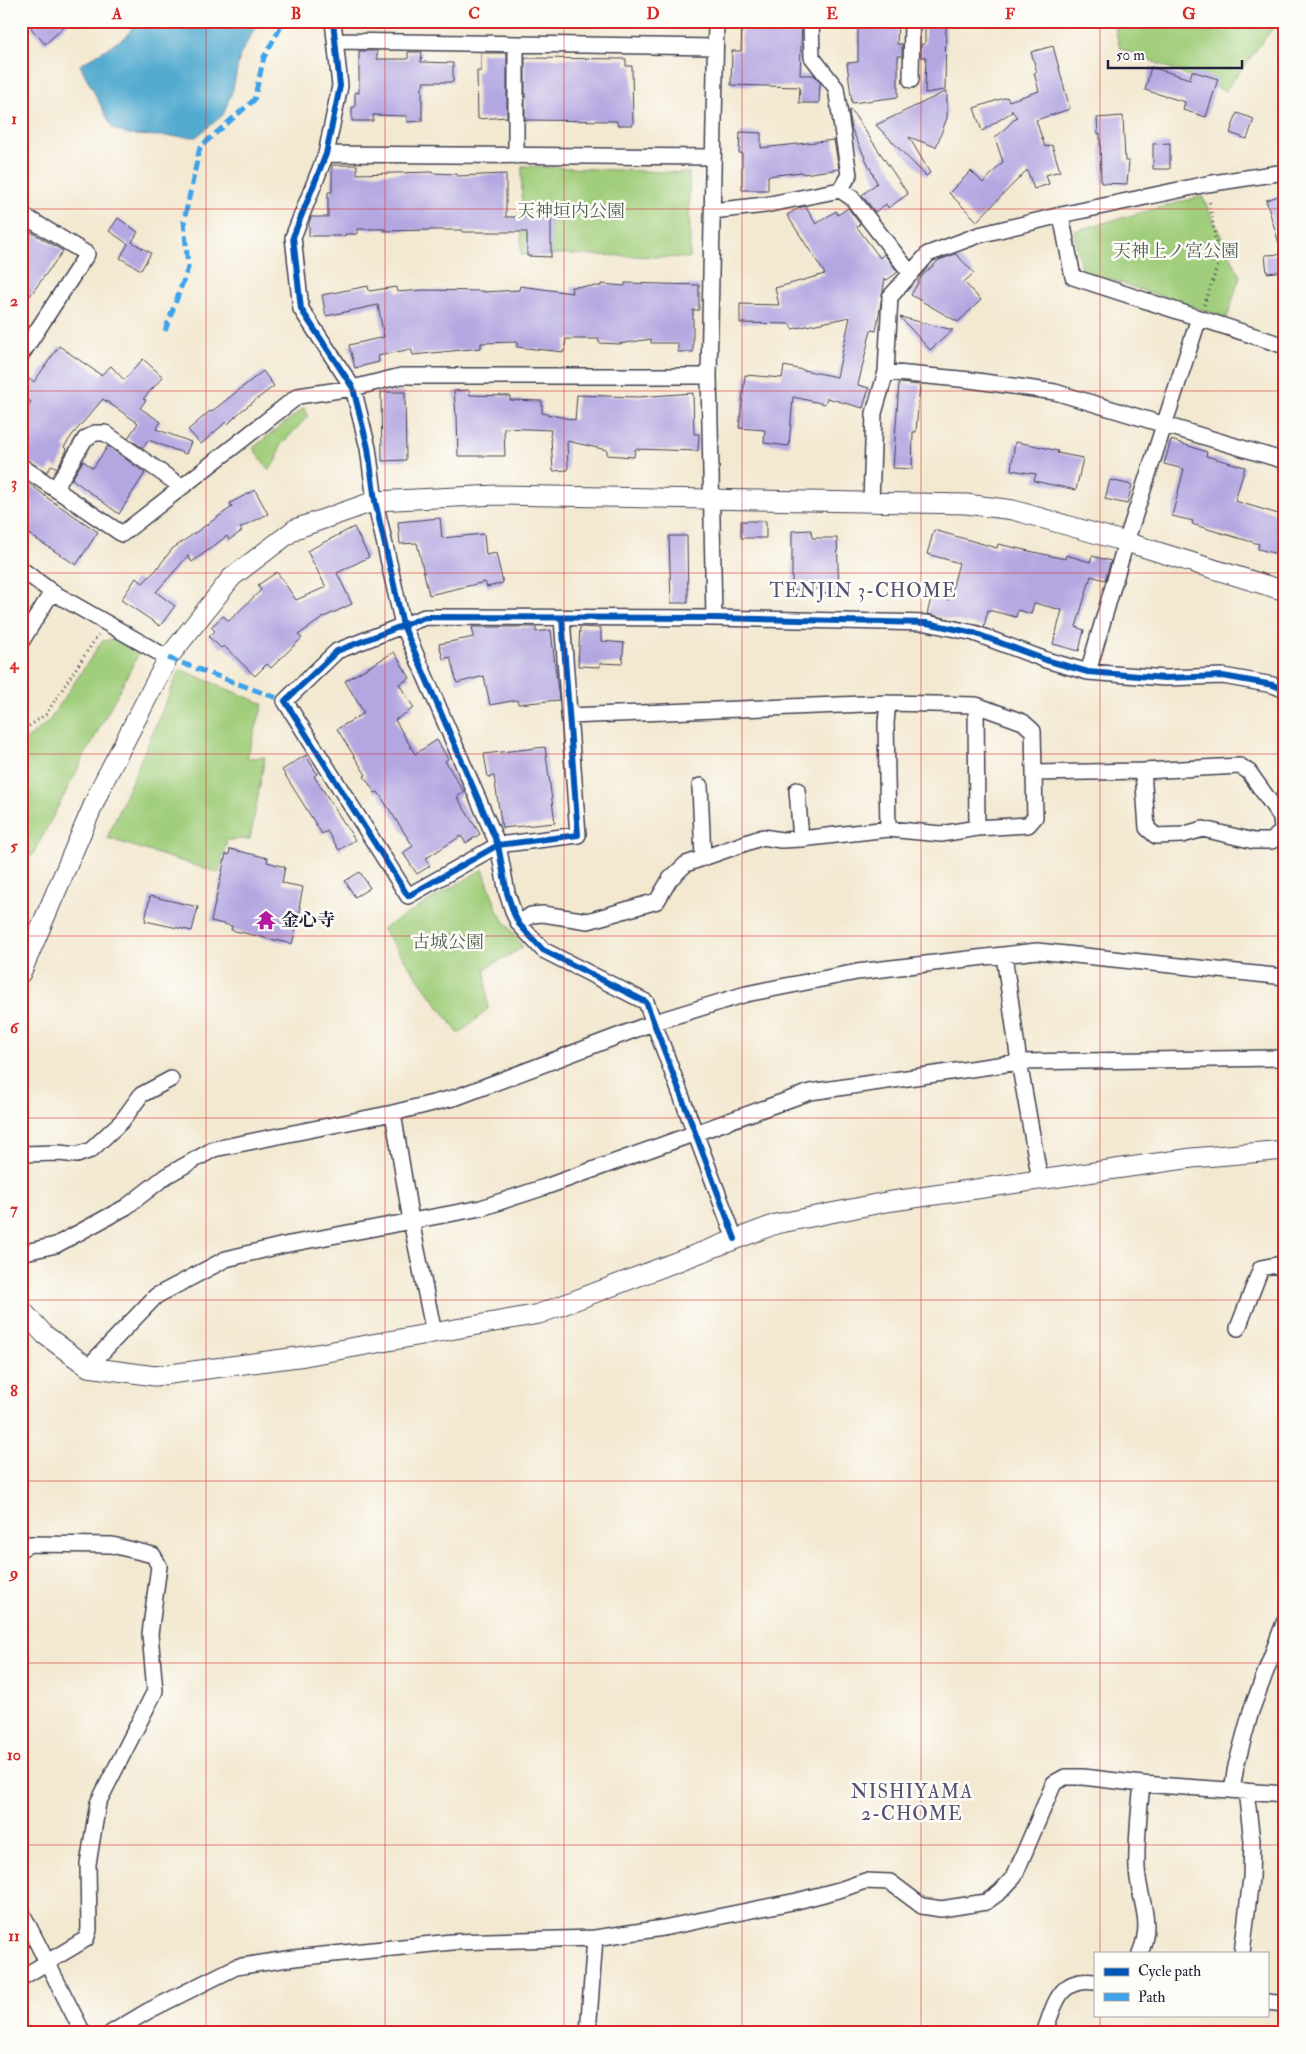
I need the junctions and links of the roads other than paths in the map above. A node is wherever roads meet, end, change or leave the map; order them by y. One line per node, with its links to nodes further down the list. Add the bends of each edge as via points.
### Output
1 (333, 21): 5 (street)
2 (716, 21): 7 (street)
3 (811, 21): 13 (street, via 812,57 836,88 848,175)
4 (912, 21): 8 (street)
5 (336, 41): 6 (street); 9 (street, via 340,86)
6 (516, 44): 7 (street); 10 (street)
7 (715, 47): 11 (street)
8 (911, 80)
9 (326, 154): 10 (street); 23 (street, via 293,237 301,309)
10 (516, 156): 11 (street)
11 (714, 157): 14 (street)
12 (1285, 172): 16 (street, via 1207,184)
13 (840, 190): 14 (street, via 765,205); 17 (street, via 852,198)
14 (712, 211): 22 (street)
15 (21, 214): 20 (street, via 87,254)
16 (1061, 215): 17 (street, via 978,235 928,254); 18 (street, via 1073,277)
17 (911, 274): 21 (street, via 890,297)
18 (1199, 318): 19 (street); 24 (street)
19 (1285, 346)
20 (21, 355)
21 (886, 372): 24 (street, via 1055,392); 31 (street, via 874,413)
22 (709, 376): 23 (street, via 401,376); 29 (street)
23 (353, 388): 27 (street, via 298,396); 30 (street, via 368,448)
24 (1164, 424): 25 (street); 32 (street)
25 (1285, 461)
26 (21, 466): 28 (street)
27 (182, 487): 28 (street, via 122,534); 28 (street, via 105,432 85,439)
28 (55, 489)
29 (712, 499): 30 (street, via 497,495); 31 (street); 37 (street)
30 (375, 502): 38 (street); 40 (street, via 295,529 232,577)
31 (871, 502): 32 (street, via 966,504 1013,510)
32 (1126, 542): 34 (street); 41 (street)
33 (21, 569): 35 (street)
34 (1285, 591)
35 (52, 592): 39 (street); 40 (street)
36 (562, 618): 37 (street); 38 (street, via 425,617); 45 (street)
37 (714, 618): 41 (street, via 927,623 974,634)
38 (403, 624): 53 (street); 53 (street, via 337,651 285,701 408,896)
39 (21, 642)
40 (168, 658): 57 (street, via 102,785)
41 (1088, 672): 42 (street, via 1164,678 1223,676)
42 (1285, 690)
43 (888, 703): 44 (street); 45 (street); 51 (street)
44 (976, 705): 47 (street, via 1023,722 1033,731); 50 (street)
45 (570, 716): 53 (street, via 578,836)
46 (1143, 771): 46 (street, via 1240,766 1249,772 1281,817 1282,830 1272,841 1254,841 1204,829 1182,835 1156,836 1147,828); 47 (street)
47 (1034, 773): 50 (street, via 1035,817 1028,825)
48 (700, 786): 54 (street)
49 (797, 790): 52 (street)
50 (978, 828): 51 (street, via 941,834)
51 (888, 829): 52 (street)
52 (801, 839): 54 (street, via 763,837)
53 (498, 845): 55 (street, via 507,893)
54 (703, 858): 55 (street, via 686,864 670,879 657,900 588,921 543,914 531,915)
55 (519, 924): 59 (street, via 543,950 646,1002)
56 (1004, 955): 58 (street, via 1037,951); 59 (street, via 857,972 746,994); 61 (street)
57 (21, 973)
58 (1285, 978)
59 (655, 1022): 63 (street, via 457,1097); 64 (street)
60 (1285, 1058): 61 (street)
61 (1019, 1062): 64 (street, via 810,1092); 67 (street)
62 (171, 1079): 66 (street, via 141,1095 122,1121 91,1150 76,1155)
63 (393, 1113): 68 (street); 70 (street, via 214,1148 166,1176 126,1207 56,1245)
64 (695, 1134): 68 (street, via 481,1208); 69 (street)
65 (1285, 1150): 67 (street, via 1192,1158)
66 (21, 1154)
67 (1040, 1180): 69 (street, via 877,1204 776,1224)
68 (411, 1221): 74 (street); 75 (street, via 284,1244 226,1259 156,1296)
69 (735, 1239): 74 (street, via 539,1314)
70 (21, 1253)
71 (1285, 1268): 73 (street, via 1276,1265 1261,1268)
72 (21, 1309): 75 (street, via 45,1335)
73 (1238, 1328)
74 (434, 1333): 75 (street, via 305,1356 155,1376)
75 (88, 1367)
76 (21, 1549): 85 (street, via 30,1544 112,1545 153,1555 159,1566 150,1634 155,1691 98,1803 88,1864 89,1930 86,1938)
77 (1285, 1620): 79 (street, via 1251,1712 1238,1758)
78 (1142, 1784): 79 (street); 82 (street, via 1083,1777 1065,1777 1054,1783 1014,1877 986,1902 941,1909 922,1906 890,1882 865,1881 797,1901); 83 (street, via 1137,1872 1147,1917)
79 (1239, 1791): 80 (street); 84 (street, via 1252,1841)
80 (1285, 1794)
81 (21, 1911): 85 (street)
82 (595, 1938): 91 (street, via 452,1942 236,1966); 92 (street)
83 (1140, 1952)
84 (1242, 1952)
85 (48, 1962): 86 (street); 90 (street)
86 (21, 1978)
87 (1094, 1982): 93 (street, via 1070,1984 1059,1996)
88 (1268, 2002): 89 (street)
89 (1285, 2004)
90 (83, 2033)
91 (111, 2033)
92 (588, 2033)
93 (1044, 2033)

